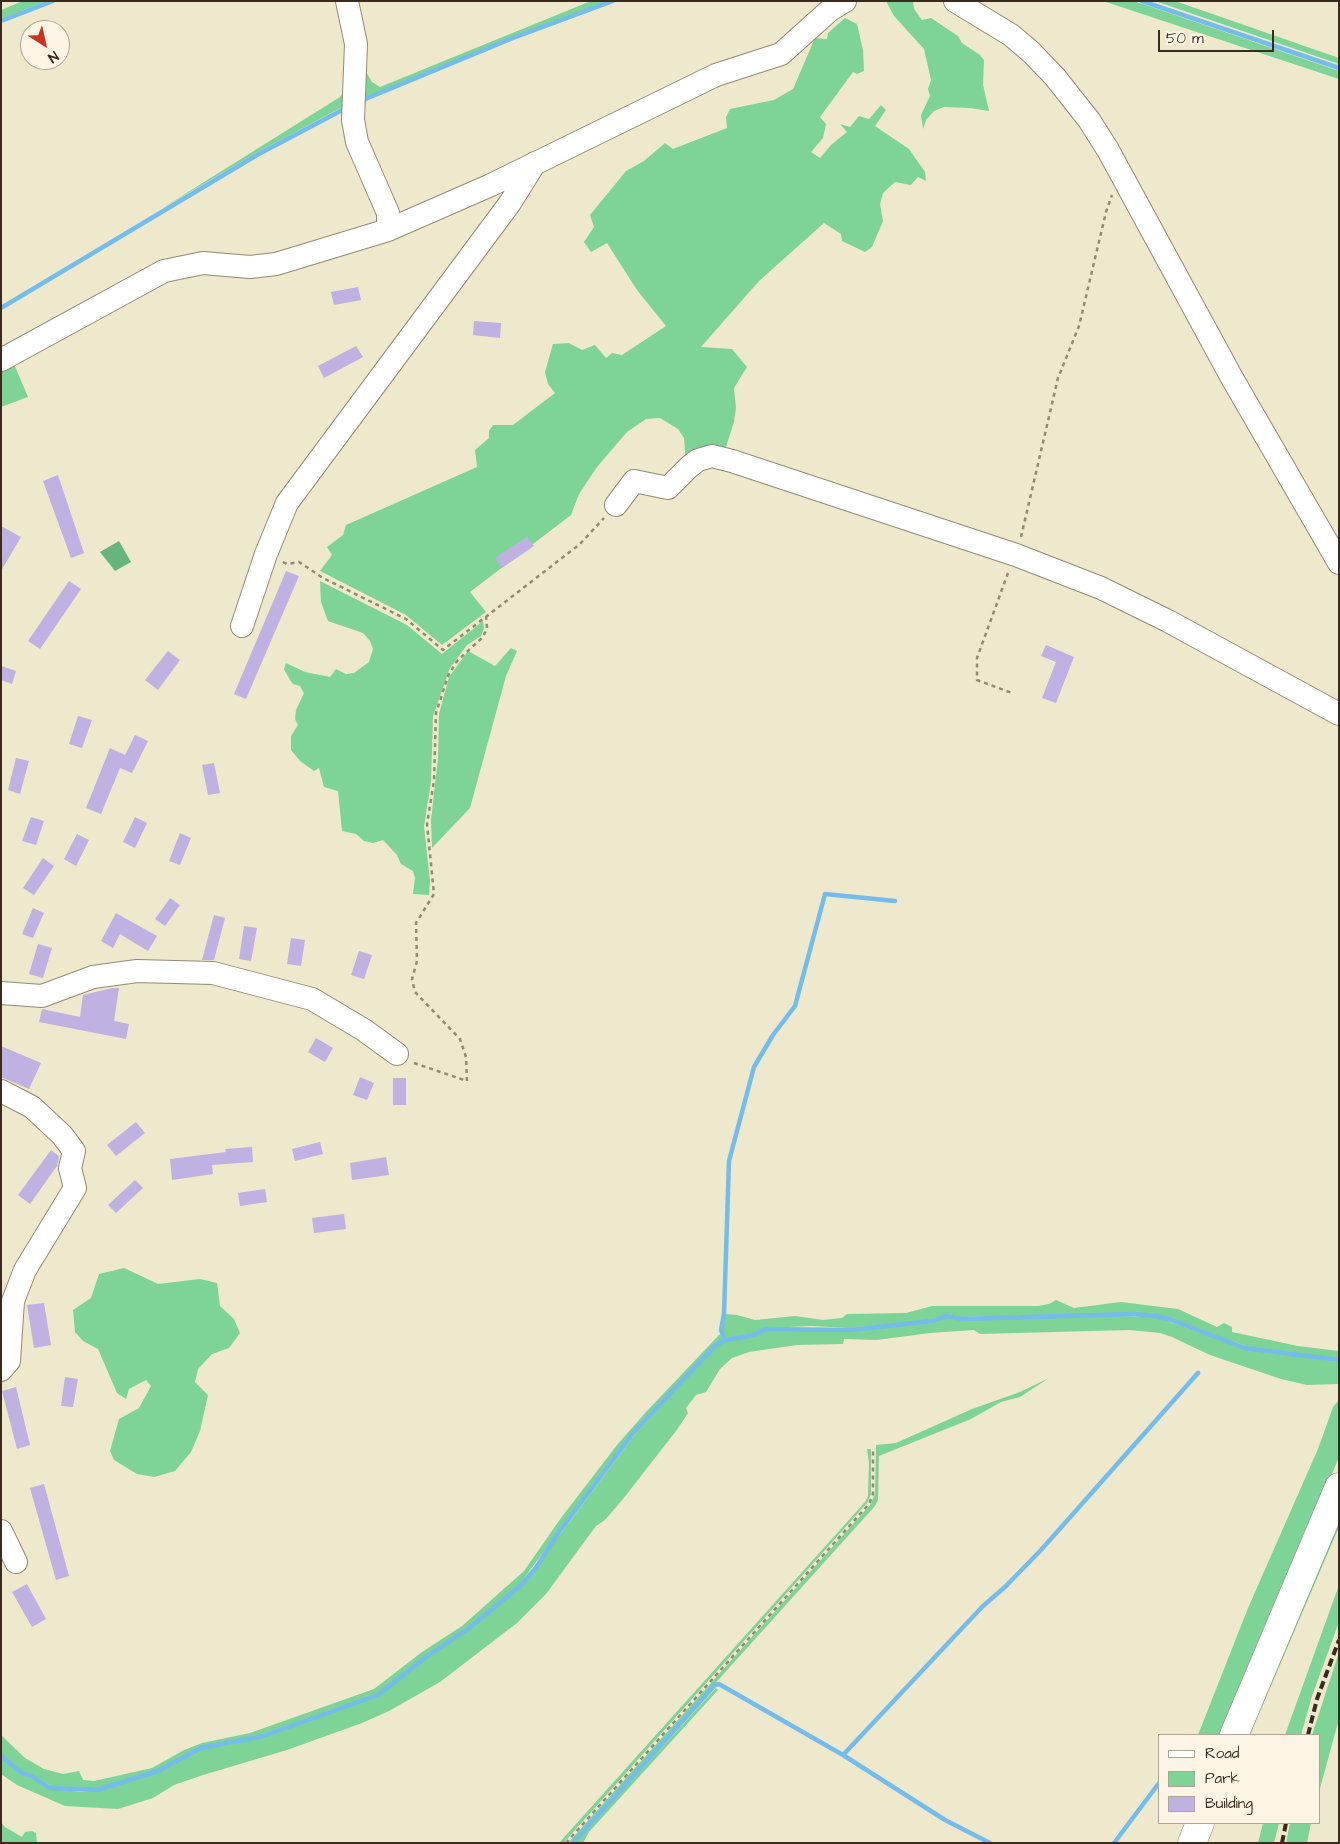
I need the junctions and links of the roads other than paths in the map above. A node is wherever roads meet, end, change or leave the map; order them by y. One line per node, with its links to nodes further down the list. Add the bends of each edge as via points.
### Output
1 (347, 1): 5 (street, via 356,44 353,120 358,142 388,212)
2 (845, 1): 4 (street, via 830,10 781,54 716,75)
3 (955, 1): 8 (street, via 1011,35 1031,52 1089,120)
4 (536, 163): 5 (street); 9 (street, via 510,203 287,503)
5 (388, 230): 6 (street, via 276,264 203,264 164,271)
6 (1, 360)
7 (616, 505): 10 (street, via 634,481 668,488 698,460 712,456 1016,555 1101,588)
8 (1339, 563)
9 (242, 626)
10 (1339, 714)
11 (1, 993): 12 (street, via 42,996 93,977 137,971 213,973 312,999)
12 (397, 1054)
13 (1, 1091): 14 (street, via 32,1107 62,1135 74,1152 70,1168 74,1188 25,1270 13,1301 8,1361)
14 (1, 1370)
15 (1339, 1487): 18 (main road)
16 (1, 1531): 17 (street)
17 (16, 1562)
18 (1234, 1734)
19 (1200, 1824): 20 (main road)
20 (1192, 1843)

